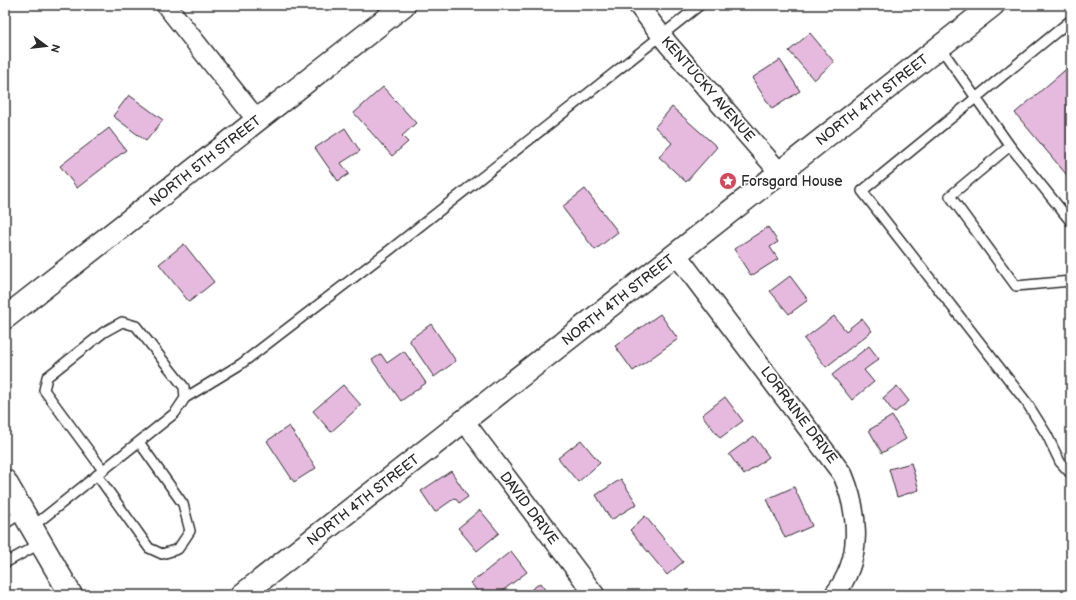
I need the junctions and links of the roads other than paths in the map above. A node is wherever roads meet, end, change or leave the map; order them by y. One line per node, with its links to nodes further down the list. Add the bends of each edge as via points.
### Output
1 (166, 5): 10 (street)
2 (404, 5): 10 (main road, NORTH 5TH STREET)
3 (638, 5): 7 (street, KENTUCKY AVENUE)
4 (700, 5): 7 (lane)
5 (993, 5): 8 (main road, NORTH 4TH STREET)
6 (1071, 20): 9 (lane)
7 (661, 35): 12 (street, KENTUCKY AVENUE); 17 (lane, via 391,249 240,364)
8 (940, 47): 9 (lane); 12 (main road, NORTH 4TH STREET)
9 (975, 97): 11 (lane); 21 (lane, via 862,191 1027,404 1047,435 1060,462)
10 (257, 120): 16 (main road, NORTH 5TH STREET)
11 (1010, 146): 13 (lane); 15 (lane, via 950,196 1016,286)
12 (780, 172): 14 (main road, NORTH 4TH STREET)
13 (1071, 222)
14 (676, 254): 18 (main road, NORTH 4TH STREET); 29 (street, LORRAINE DRIVE, via 843,475 852,495 856,536 848,570)
15 (1071, 281)
16 (5, 318)
17 (185, 398): 19 (lane, via 175,413); 20 (lane, via 184,387 136,326 122,322 104,332 47,377 44,390)
18 (464, 421): 27 (main road, NORTH 4TH STREET); 28 (street, DAVID DRIVE)
19 (139, 442): 20 (lane); 20 (lane, via 183,504 190,531 178,549 162,554 149,548)
20 (100, 473): 24 (lane)
21 (1071, 474)
22 (5, 481): 24 (main road)
23 (5, 524): 24 (lane)
24 (32, 527): 25 (lane); 26 (main road)
25 (5, 563)
26 (71, 595)
27 (242, 595)
28 (595, 595)
29 (834, 595)

